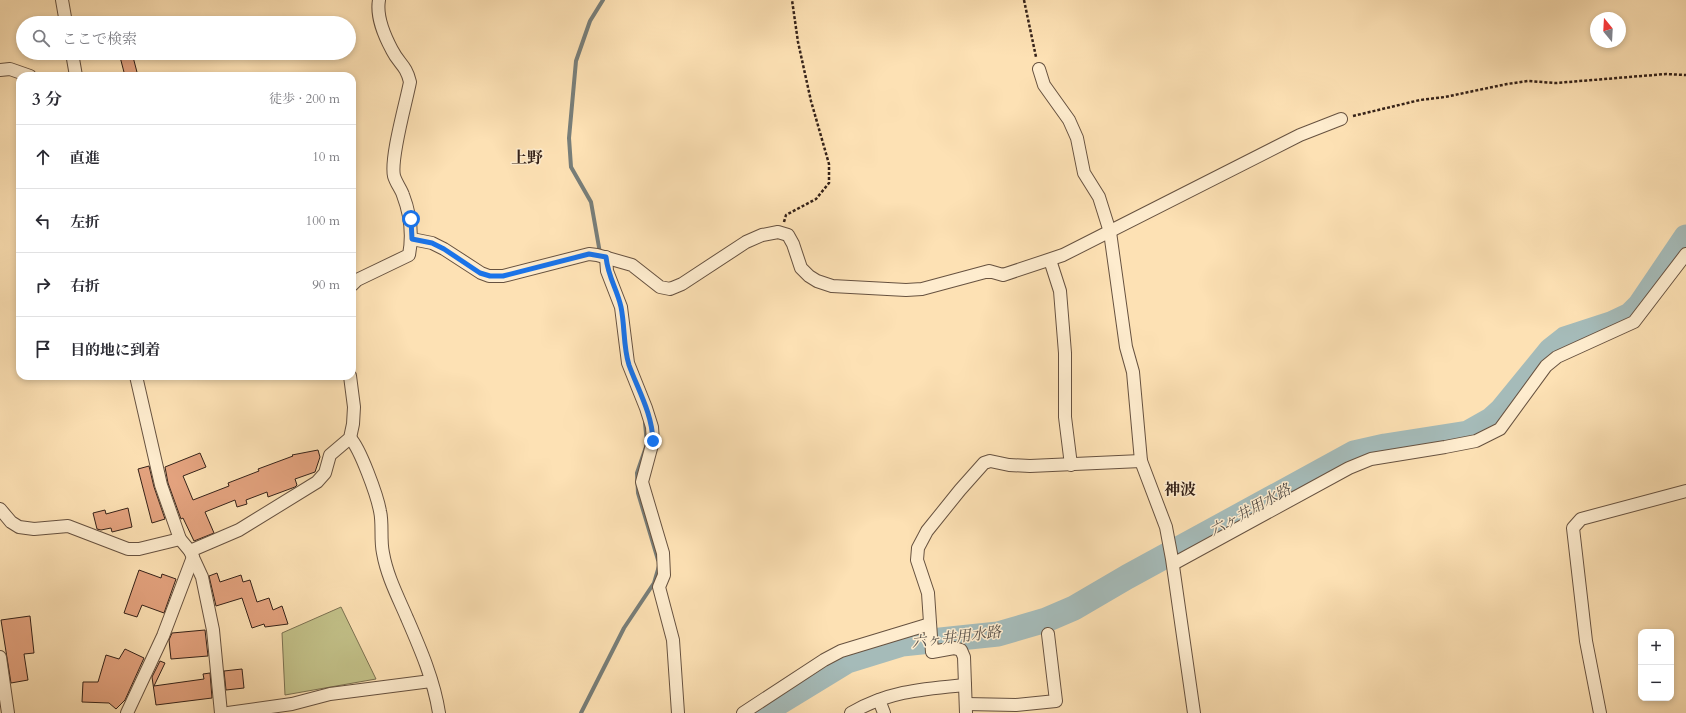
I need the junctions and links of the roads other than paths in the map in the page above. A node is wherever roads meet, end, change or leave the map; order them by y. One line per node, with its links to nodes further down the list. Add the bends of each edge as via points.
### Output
1 (62, 0): 3 (street)
2 (379, 0): 11 (street, via 378,16 392,51 407,71 410,82 393,162 394,176 411,219)
3 (65, 16)
4 (73, 60): 8 (street)
5 (1039, 69): 10 (street, via 1044,85 1069,120 1077,138 1084,173 1099,196)
6 (0, 70): 7 (street, via 10,69)
7 (19, 72)
8 (75, 72)
9 (1341, 119): 10 (street, via 1300,135)
10 (1110, 232): 14 (street); 19 (street, via 1126,347 1133,372)
11 (412, 239): 13 (street, via 432,243 480,273 490,276 503,276 589,254); 15 (street, via 409,255)
12 (1686, 254): 25 (street, via 1634,322 1558,357 1546,366 1500,429 1476,440 1371,459 1349,468)
13 (602, 256): 14 (street, via 632,265 660,286 670,289 682,284 746,242 778,232 788,235 801,268 817,282 832,286 906,290 989,271 1003,275); 39 (street, via 621,307 628,363 652,427 653,441 642,482 665,564 658,587 673,640)
14 (1050, 260): 20 (street, via 1060,291)
15 (356, 281)
16 (137, 380): 23 (street, via 161,485)
17 (351, 380): 18 (street, via 354,407)
18 (350, 438): 24 (street, via 330,455 325,473 317,482 239,530); 29 (street, via 361,455 380,510 382,552 387,570)
19 (1141, 461): 20 (street); 25 (street, via 1166,527)
20 (1071, 465): 26 (street, via 1030,466 990,461 984,463 960,490 927,531 918,548 917,560 928,593)
21 (1686, 491): 44 (street, via 1581,519 1573,528 1586,640)
22 (0, 509): 23 (street, via 19,527 34,529 68,526 128,549)
23 (180, 540): 24 (street)
24 (192, 554): 35 (street, via 163,636); 36 (street, via 202,577 213,630)
25 (1173, 562): 43 (street)
26 (931, 634): 30 (street, via 932,652 954,648 961,650 964,657); 40 (street, via 882,637 841,651)
27 (1048, 634): 33 (street, via 1056,701)
28 (0, 657): 34 (street)
29 (431, 681): 37 (street, via 330,694 292,704); 38 (street)
30 (965, 685): 31 (street, via 912,690); 32 (street)
31 (879, 700): 41 (street); 42 (street)
32 (966, 708): 33 (street, via 1016,705)
33 (1043, 708)
34 (8, 713)
35 (127, 713)
36 (221, 713)
37 (228, 713)
38 (439, 713)
39 (678, 713)
40 (743, 713)
41 (851, 713)
42 (884, 713)
43 (1194, 713)
44 (1600, 713)

